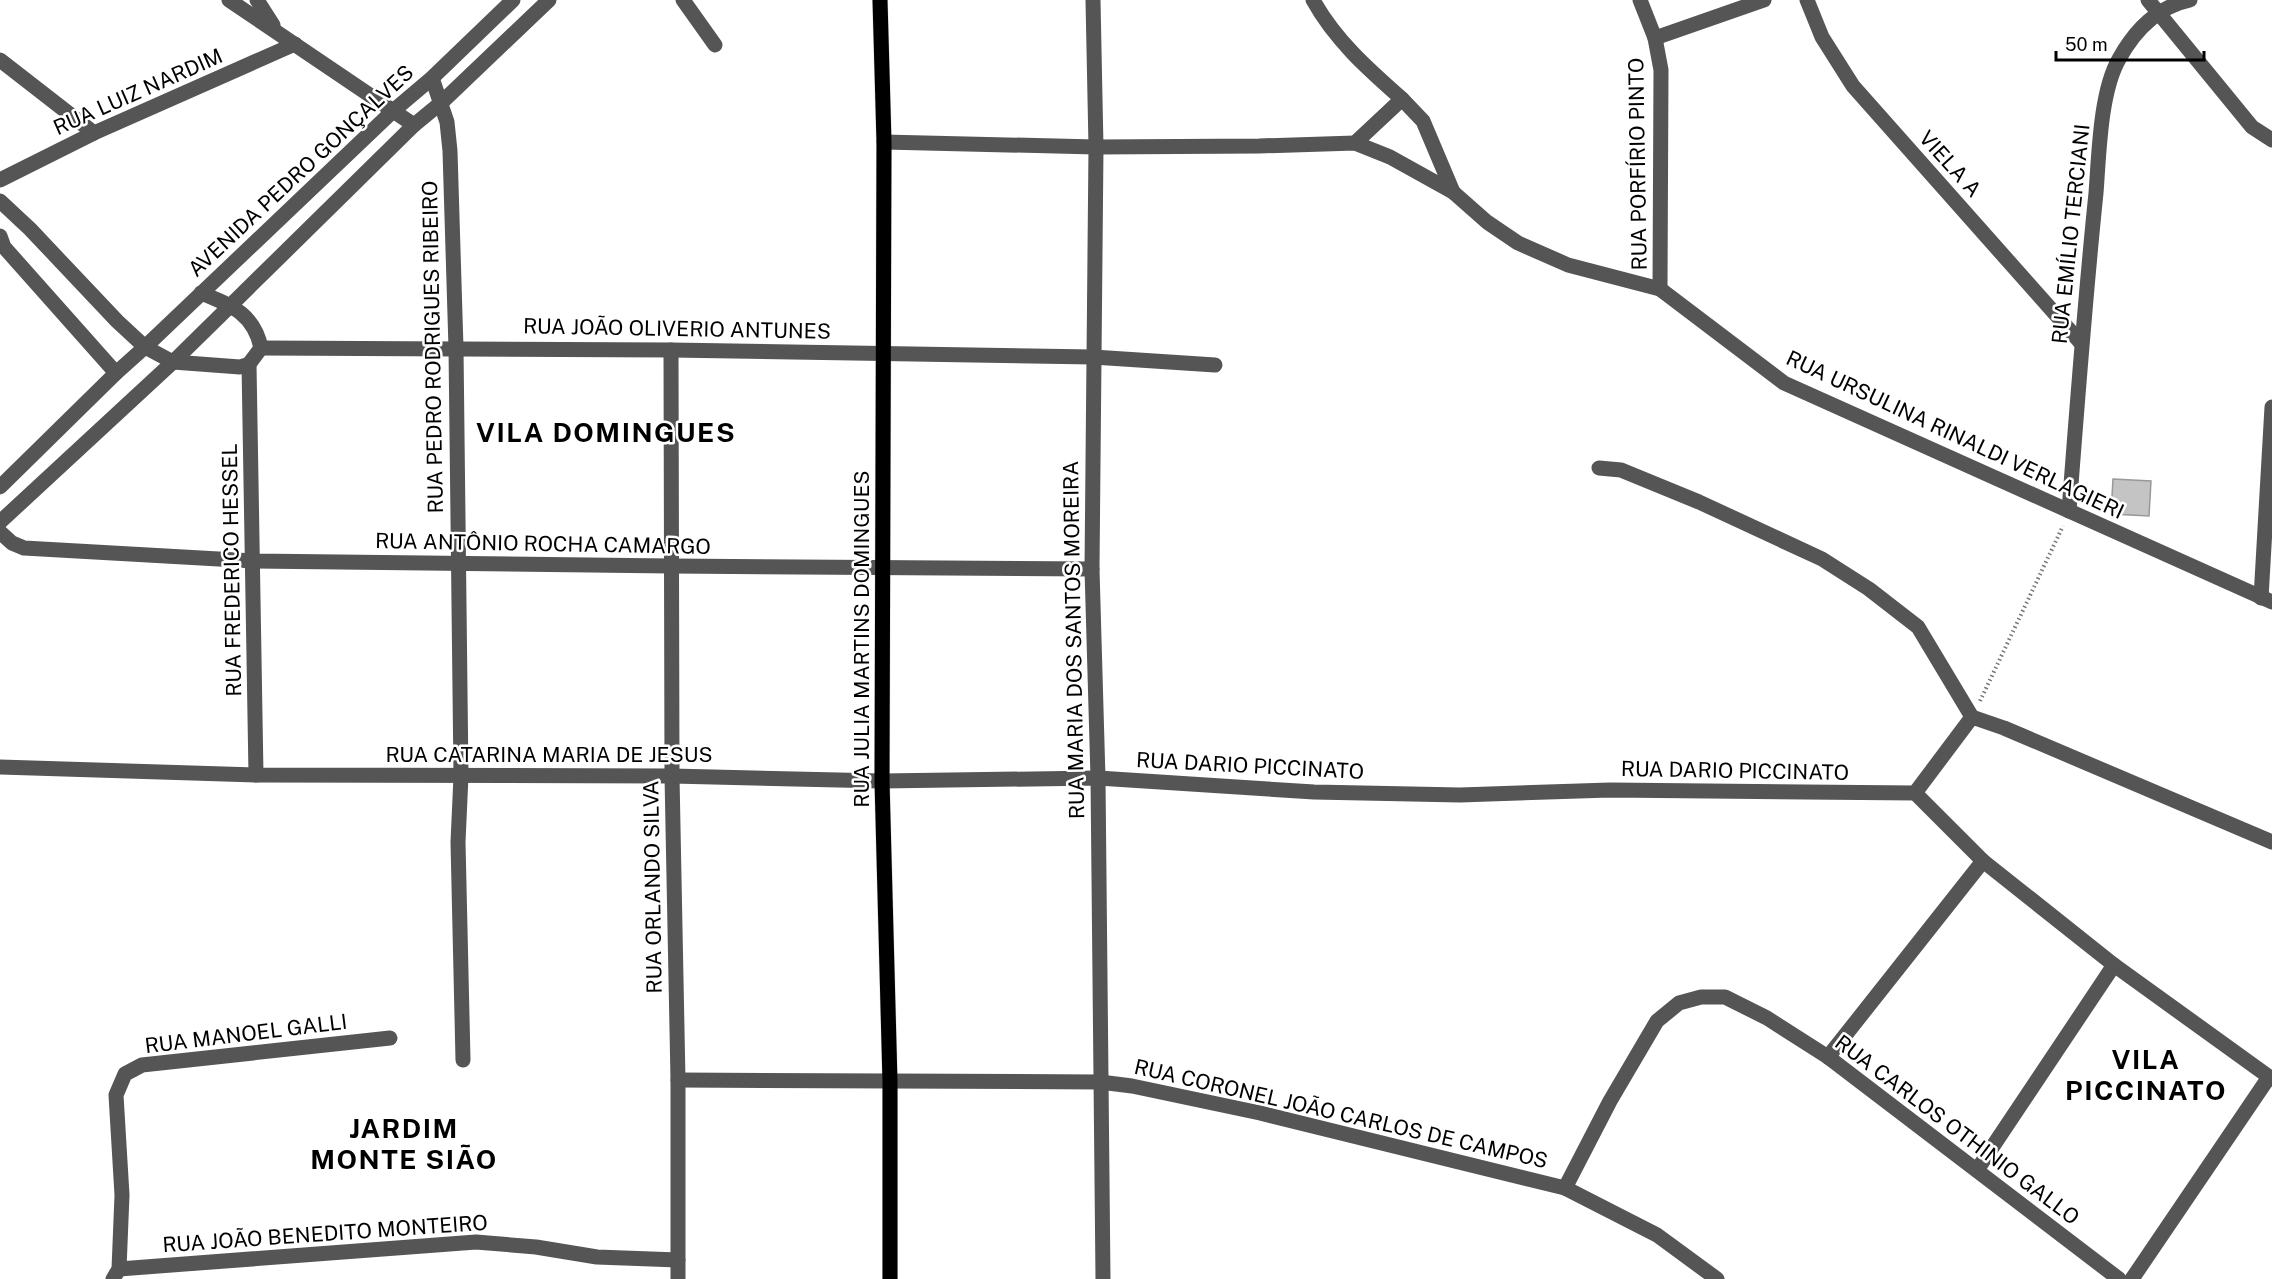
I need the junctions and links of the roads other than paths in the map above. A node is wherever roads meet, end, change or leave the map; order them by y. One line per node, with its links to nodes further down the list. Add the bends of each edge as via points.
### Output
1 (229, 0): 14 (street)
2 (257, 0): 14 (street)
3 (513, 0): 19 (street, AVENIDA PEDRO GONÇALVES)
4 (549, 0): 21 (street, AVENIDA PEDRO GONÇALVES)
5 (683, 0): 17 (street)
6 (880, 0): 26 (main road, RUA JULIA MARTINS DOMINGUES)
7 (1093, 0): 28 (street, RUA MARIA DOS SANTOS MOREIRA)
8 (1313, 0): 20 (street, via 1356,59)
9 (1641, 0): 15 (street, RUA PORFÍRIO PINTO)
10 (1764, 0): 15 (street)
11 (1807, 0): 36 (street, VIELA A, via 1822,37 1853,86)
12 (2190, 0): 13 (street, RUA EMÍLIO TERCIANI)
13 (2152, 6): 25 (street, via 2252,127); 36 (street, RUA EMÍLIO TERCIANI, via 2118,60 2105,102)
14 (276, 31): 16 (street)
15 (1655, 38): 33 (street, RUA PORFÍRIO PINTO, via 1661,70)
16 (296, 44): 22 (street); 24 (street, RUA LUIZ NARDIM)
17 (715, 45)
18 (0, 60): 24 (street)
19 (432, 78): 21 (street, RUA PEDRO RODRIGUES RIBEIRO); 22 (street, AVENIDA PEDRO GONÇALVES)
20 (1402, 99): 27 (street); 30 (street, via 1423,121)
21 (442, 102): 23 (street, AVENIDA PEDRO GONÇALVES); 39 (street, RUA PEDRO RODRIGUES RIBEIRO, via 450,151)
22 (393, 111): 23 (street); 34 (street, AVENIDA PEDRO GONÇALVES)
23 (414, 125): 35 (street, AVENIDA PEDRO GONÇALVES)
24 (94, 133): 29 (street, RUA LUIZ NARDIM)
25 (2272, 140)
26 (884, 142): 28 (street, RUA URSULINA RINALDI VERLAGIERI); 41 (main road, RUA JULIA MARTINS DOMINGUES)
27 (1354, 143): 28 (street, RUA URSULINA RINALDI VERLAGIERI); 30 (street, RUA URSULINA RINALDI VERLAGIERI, via 1390,157)
28 (1096, 147): 42 (street, RUA MARIA DOS SANTOS MOREIRA)
29 (0, 180)
30 (1454, 192): 33 (street, RUA URSULINA RINALDI VERLAGIERI, via 1518,243 1568,265)
31 (0, 201): 37 (street)
32 (0, 236): 46 (street, via 4,247)
33 (1660, 289): 50 (street, RUA URSULINA RINALDI VERLAGIERI, via 1784,383)
34 (201, 293): 35 (street); 37 (street, AVENIDA PEDRO GONÇALVES)
35 (230, 305): 38 (street, via 249,319); 43 (street, AVENIDA PEDRO GONÇALVES)
36 (2081, 343): 50 (street, RUA EMÍLIO TERCIANI)
37 (145, 347): 43 (street); 46 (street, AVENIDA PEDRO GONÇALVES)
38 (261, 348): 39 (street, RUA JOÃO OLIVERIO ANTUNES); 44 (street)
39 (456, 348): 40 (street, RUA JOÃO OLIVERIO ANTUNES); 54 (street, RUA PEDRO RODRIGUES RIBEIRO)
40 (671, 350): 41 (street, RUA JOÃO OLIVERIO ANTUNES); 55 (street, RUA ORLANDO SILVA)
41 (882, 353): 42 (street, RUA JOÃO OLIVERIO ANTUNES); 56 (main road, RUA JULIA MARTINS DOMINGUES)
42 (1093, 357): 45 (street, RUA JOÃO OLIVERIO ANTUNES); 57 (street, RUA MARIA DOS SANTOS MOREIRA)
43 (173, 362): 44 (street, via 240,367); 51 (street, AVENIDA PEDRO GONÇALVES)
44 (249, 364): 53 (street, RUA FREDERICO HESSEL)
45 (1215, 365)
46 (116, 373): 49 (street, AVENIDA PEDRO GONÇALVES)
47 (2272, 407): 58 (street)
48 (1599, 468): 59 (street, via 1621,470 1699,502 1822,559 1869,589 1918,627)
49 (0, 487)
50 (2069, 511): 58 (street, RUA URSULINA RINALDI VERLAGIERI)
51 (0, 522)
52 (0, 532): 53 (street, RUA ANTÔNIO ROCHA CAMARGO, via 24,548)
53 (254, 561): 54 (street, RUA ANTÔNIO ROCHA CAMARGO); 61 (street, RUA FREDERICO HESSEL)
54 (458, 564): 55 (street, RUA ANTÔNIO ROCHA CAMARGO); 63 (street, RUA PEDRO RODRIGUES RIBEIRO)
55 (671, 566): 56 (street, RUA ANTÔNIO ROCHA CAMARGO); 62 (street, RUA ORLANDO SILVA)
56 (882, 568): 57 (street, RUA ANTÔNIO ROCHA CAMARGO); 65 (main road, RUA JULIA MARTINS DOMINGUES)
57 (1092, 569): 64 (street, RUA MARIA DOS SANTOS MOREIRA)
58 (2267, 600)
59 (1972, 717): 66 (street); 67 (street)
60 (0, 767): 61 (street, RUA CATARINA MARIA DE JESUS)
61 (256, 775): 63 (street, RUA CATARINA MARIA DE JESUS)
62 (672, 776): 63 (street, RUA CATARINA MARIA DE JESUS); 65 (street, RUA CATARINA MARIA DE JESUS); 74 (street, RUA ORLANDO SILVA)
63 (461, 777): 72 (street, RUA PEDRO RODRIGUES RIBEIRO, via 458,842)
64 (1098, 778): 65 (street, RUA CATARINA MARIA DE JESUS); 66 (street, RUA DARIO PICCINATO, via 1314,792 1460,795 1610,790); 76 (street, RUA MARIA DOS SANTOS MOREIRA)
65 (882, 781): 75 (main road, RUA JULIA MARTINS DOMINGUES)
66 (1915, 794): 68 (street)
67 (2272, 842)
68 (1983, 861): 69 (street); 71 (street)
69 (2114, 965): 73 (street); 77 (street)
70 (390, 1038): 80 (street, RUA MANOEL GALLI, via 142,1065 125,1074 116,1095 122,1195)
71 (1828, 1057): 77 (street, RUA CARLOS OTHINIO GALLO); 78 (street, RUA CARLOS OTHINIO GALLO, via 1725,997 1701,997 1679,1003 1657,1021)
72 (463, 1060)
73 (2271, 1078): 86 (street)
74 (678, 1080): 75 (street, RUA CORONEL JOÃO CARLOS DE CAMPOS); 79 (street, RUA ORLANDO SILVA)
75 (890, 1082): 76 (street, RUA CORONEL JOÃO CARLOS DE CAMPOS); 82 (main road, RUA JULIA MARTINS DOMINGUES)
76 (1100, 1082): 78 (street, RUA CORONEL JOÃO CARLOS DE CAMPOS, via 1260,1113); 83 (street, RUA MARIA DOS SANTOS MOREIRA)
77 (1977, 1170): 85 (street, RUA CARLOS OTHINIO GALLO)
78 (1565, 1188): 84 (street, RUA CORONEL JOÃO CARLOS DE CAMPOS, via 1657,1235)
79 (678, 1260): 80 (street, RUA JOÃO BENEDITO MONTEIRO, via 597,1257 476,1242); 81 (street, RUA ORLANDO SILVA)
80 (116, 1274)
81 (678, 1279)
82 (890, 1279)
83 (1103, 1279)
84 (1717, 1279)
85 (2120, 1279)
86 (2132, 1279)

